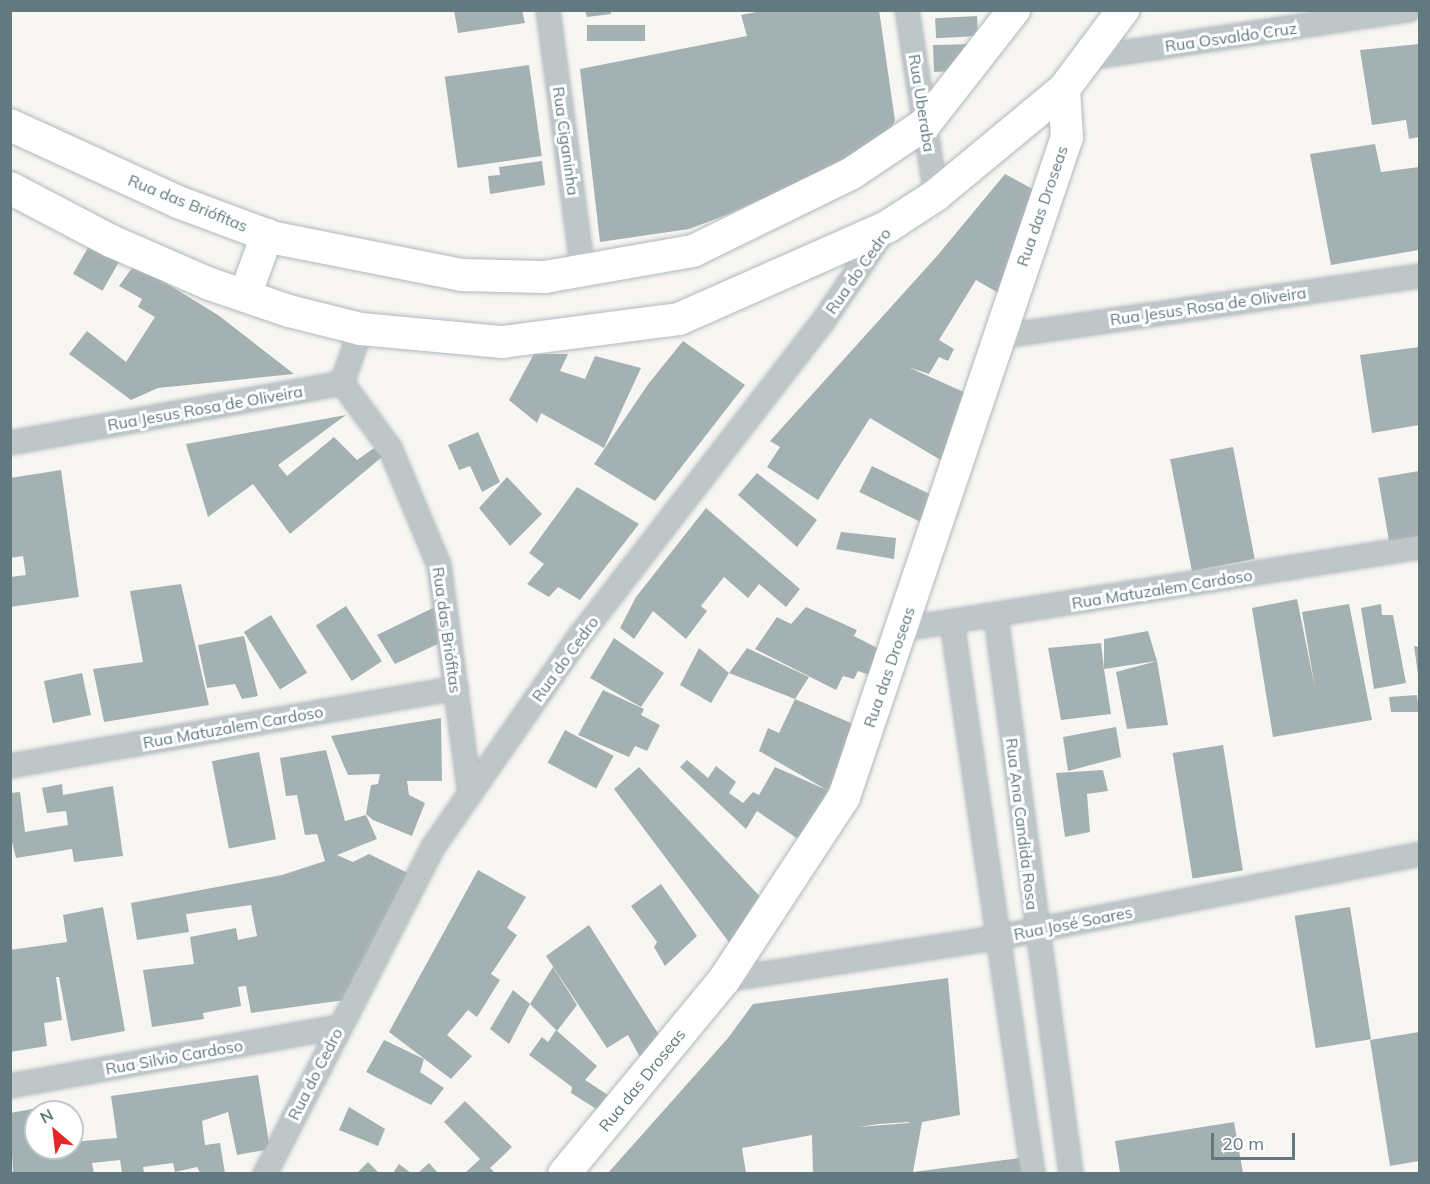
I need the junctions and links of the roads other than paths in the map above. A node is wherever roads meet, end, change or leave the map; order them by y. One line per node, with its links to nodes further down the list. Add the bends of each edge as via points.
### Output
1 (548, 10): 14 (street, Rua Ciganinha)
2 (907, 10): 8 (street, Rua Uberaba)
3 (1014, 10): 8 (street, Rua das Briófitas)
4 (1123, 10): 6 (street, Rua do Cedro)
5 (1409, 10): 6 (street, Rua Osvaldo Cruz)
6 (1087, 58): 7 (street, Rua do Cedro)
7 (1064, 89): 11 (street, Rua do Cedro); 18 (street, Rua das Droseas, via 1067,137)
8 (925, 124): 11 (street, Rua Uberaba); 14 (street, Rua das Briófitas, via 852,173 693,251)
9 (10, 125): 13 (street, Rua das Briófitas, via 178,202)
10 (10, 188): 16 (street, via 111,240)
11 (936, 195): 12 (street, Rua do Cedro)
12 (887, 227): 17 (street, via 679,319 502,342); 27 (street, Rua do Cedro, via 822,323 579,637)
13 (267, 235): 14 (street, Rua das Briófitas, via 462,275 545,277); 16 (street)
14 (583, 272)
15 (1419, 276): 18 (street, Rua Jesus Rosa de Oliveira)
16 (245, 296): 17 (street)
17 (362, 328): 19 (street)
18 (996, 337): 24 (street, Rua das Droseas)
19 (342, 383): 20 (street, Rua Jesus Rosa de Oliveira); 25 (street, Rua das Briófitas, via 390,448 426,530 439,565)
20 (10, 443)
21 (1419, 547): 22 (street, Rua Matuzalem Cardoso)
22 (996, 616): 23 (street, Rua Matuzalem Cardoso); 29 (street, Rua Ana Candida Rosa)
23 (952, 622): 24 (street, Rua Matuzalem Cardoso); 30 (street)
24 (903, 629): 31 (street, Rua das Droseas, via 844,797)
25 (456, 688): 26 (street, Rua Matuzalem Cardoso); 27 (street, Rua das Briófitas)
26 (10, 766)
27 (470, 794): 32 (street, Rua do Cedro, via 433,847 376,963)
28 (1419, 854): 29 (street, Rua José Soares)
29 (1035, 930): 30 (street, Rua José Soares); 37 (street, Rua Ana Candida Rosa)
30 (1001, 937): 31 (street, Rua José Soares); 36 (street)
31 (724, 980): 35 (street, Rua das Droseas)
32 (338, 1027): 33 (street, Rua Silvio Cardoso); 34 (street, Rua do Cedro)
33 (10, 1086)
34 (265, 1173)
35 (564, 1173)
36 (1033, 1173)
37 (1071, 1173)

